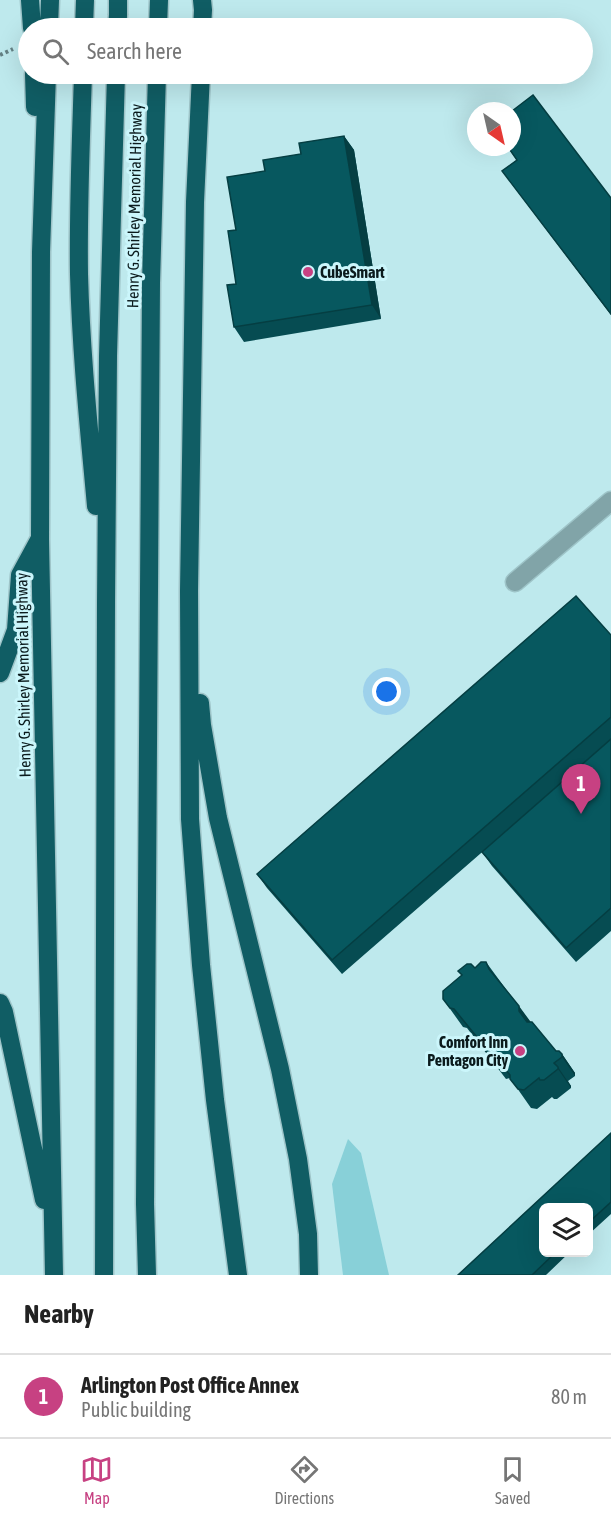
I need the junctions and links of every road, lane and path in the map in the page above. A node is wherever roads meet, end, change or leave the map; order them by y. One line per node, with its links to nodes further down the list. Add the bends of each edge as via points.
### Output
1 (30, 0): 5 (highway)
2 (50, 0): 6 (highway)
3 (85, 0): 7 (highway, bridge)
4 (159, 0): 8 (highway)
5 (31, 18)
6 (49, 18)
7 (84, 18)
8 (158, 18)
9 (13, 50): 10 (path)
10 (0, 55)
11 (34, 84): 17 (highway)
12 (47, 84): 17 (highway, Henry G. Shirley Memorial Highway)
13 (83, 84): 22 (highway, via 79,276)
14 (116, 84): 22 (highway)
15 (157, 84): 28 (highway, Henry G. Shirley Memorial Highway, via 151,283)
16 (201, 84): 21 (highway)
17 (41, 252): 19 (highway, Henry G. Shirley Memorial Highway)
18 (611, 501): 20 (lane)
19 (40, 539): 23 (highway, via 20,574 16,630); 25 (highway, Henry G. Shirley Memorial Highway)
20 (515, 582)
21 (189, 591): 29 (highway, via 190,819 214,1100); 30 (highway, via 202,725 216,807 298,1159)
22 (105, 603): 26 (highway)
23 (0, 674)
24 (0, 1003): 25 (highway)
25 (53, 1242): 27 (highway, Henry G. Shirley Memorial Highway)
26 (104, 1271)
27 (54, 1275)
28 (147, 1275)
29 (238, 1275)
30 (309, 1275)

